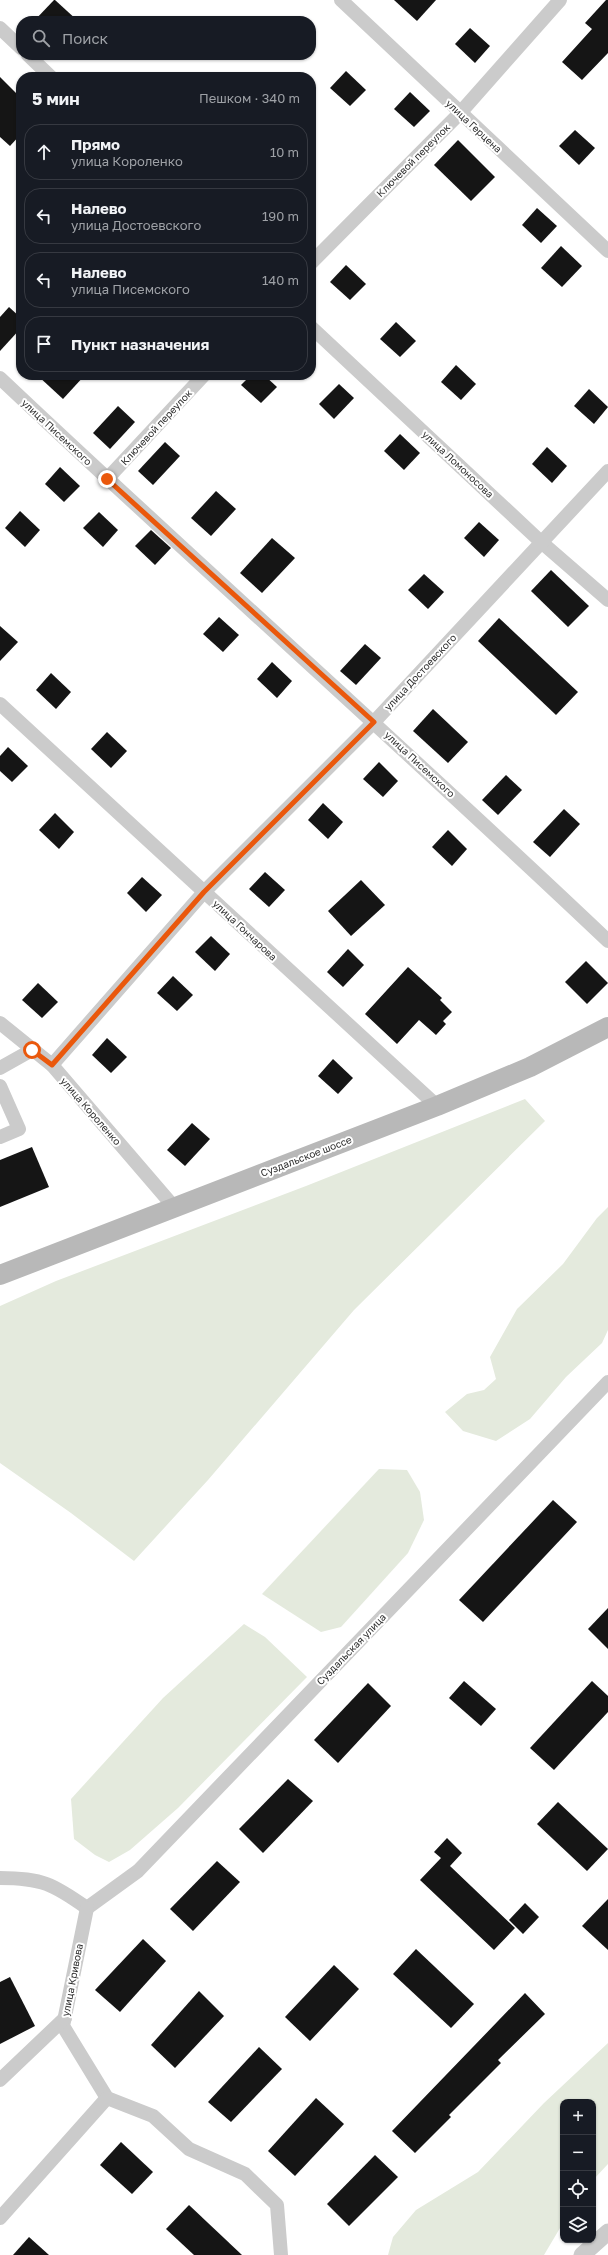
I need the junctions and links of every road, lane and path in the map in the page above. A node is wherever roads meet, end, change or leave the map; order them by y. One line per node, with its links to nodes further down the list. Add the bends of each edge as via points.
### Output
1 (341, 0): 7 (street, улица Герцена)
2 (560, 0): 7 (street, Ключевой переулок)
3 (0, 28): 4 (street)
4 (16, 43)
5 (33, 60): 6 (street)
6 (46, 72)
7 (460, 113): 8 (street, улица Герцена); 9 (street, Ключевой переулок)
8 (608, 251)
9 (316, 258)
10 (316, 332): 15 (street, улица Ломоносова)
11 (0, 378): 14 (street, улица Писемского)
12 (199, 380): 14 (street, Ключевой переулок)
13 (608, 471): 15 (street, улица Достоевского)
14 (107, 479): 18 (street, улица Писемского)
15 (540, 541): 16 (street, улица Ломоносова); 18 (street, улица Достоевского)
16 (608, 600)
17 (0, 704): 19 (street, улица Гончарова)
18 (374, 722): 19 (street, улица Достоевского); 20 (street, улица Писемского)
19 (204, 892): 24 (street, улица Достоевского); 27 (street, улица Гончарова)
20 (608, 941)
21 (0, 1023): 23 (street, улица Короленко)
22 (608, 1027): 27 (main road, Суздальское шоссе, via 530,1067)
23 (32, 1050): 24 (street, улица Короленко); 25 (street)
24 (52, 1065): 29 (street, улица Короленко)
25 (0, 1068)
26 (0, 1086): 28 (street, via 19,1129)
27 (437, 1106): 29 (main road, Суздальское шоссе)
28 (0, 1136)
29 (174, 1207): 30 (main road, Суздальское шоссе)
30 (0, 1275)
31 (608, 1382): 33 (street, Суздальская улица, via 138,1871)
32 (0, 1878): 33 (street, via 43,1881 59,1888)
33 (87, 1908): 34 (street, улица Кривова)
34 (64, 2018): 35 (street); 36 (street, улица Кривова, via 63,2026)
35 (0, 2080)
36 (107, 2098): 37 (street); 39 (street, via 153,2116 189,2149 245,2174 277,2205)
37 (0, 2218)
38 (608, 2233): 40 (street)
39 (281, 2255)
40 (582, 2255)

